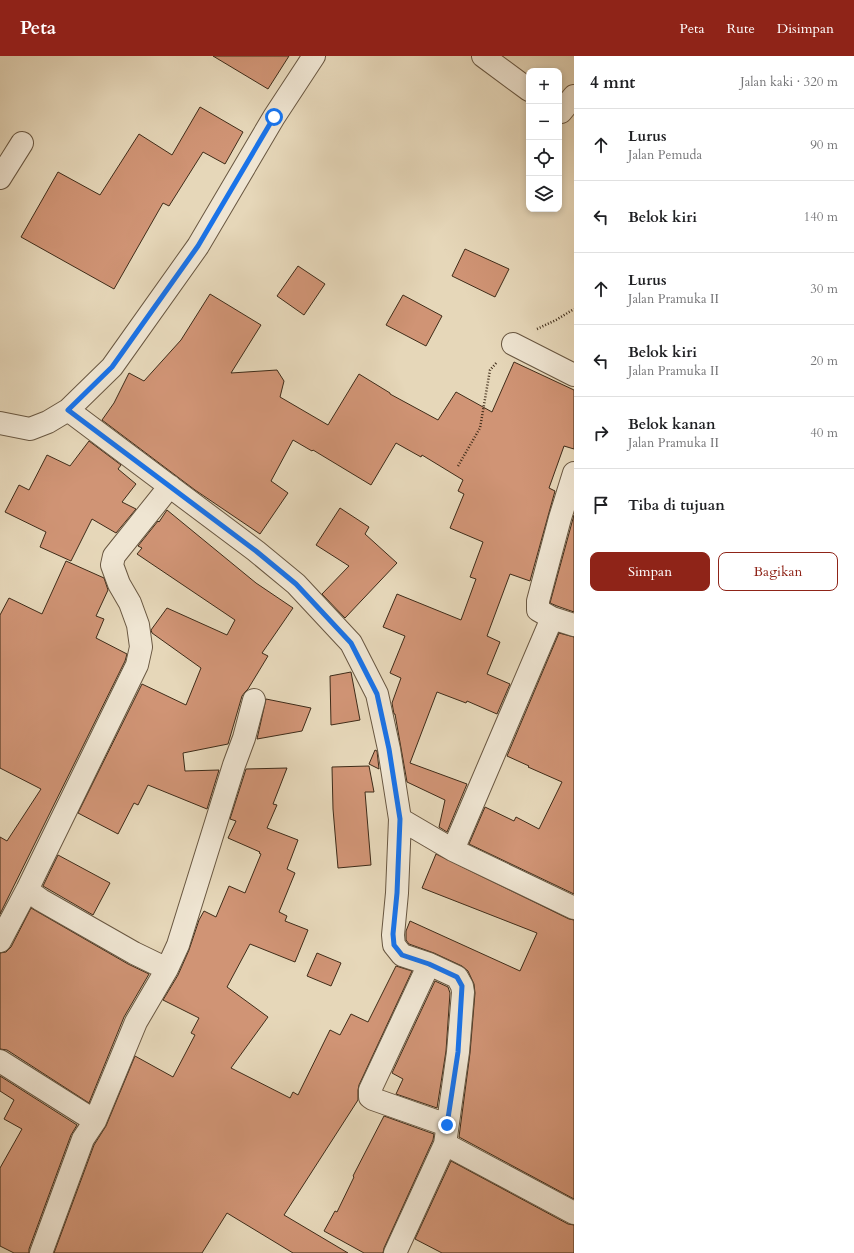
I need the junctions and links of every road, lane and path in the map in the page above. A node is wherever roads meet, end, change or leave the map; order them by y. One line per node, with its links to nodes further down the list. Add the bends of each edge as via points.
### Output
1 (314, 56): 9 (street, via 274,117 198,246 112,367)
2 (483, 56): 3 (street)
3 (526, 88)
4 (22, 142): 5 (street)
5 (0, 178)
6 (574, 309): 7 (path)
7 (513, 344): 8 (street); 11 (path, via 490,370 480,428)
8 (574, 375)
9 (68, 410): 10 (street, via 30,429); 13 (street)
10 (0, 423)
11 (458, 466)
12 (574, 473): 14 (street, via 538,601 538,610)
13 (170, 486): 17 (street, via 296,584 351,643 377,694); 19 (street, via 114,556 112,565 138,625 141,647 137,665)
14 (552, 618): 15 (street); 18 (street)
15 (574, 625)
16 (254, 700): 23 (street, via 178,945)
17 (400, 819): 18 (street); 22 (street, via 394,945 402,955)
18 (453, 850): 20 (street)
19 (26, 890): 21 (street); 23 (street, via 134,953)
20 (574, 908)
21 (0, 941)
22 (429, 964): 26 (street, via 457,977 462,986 458,1052); 26 (street, via 370,1090 370,1096)
23 (168, 969): 25 (street, via 136,1022)
24 (0, 1061): 25 (street)
25 (95, 1120): 28 (street, via 83,1139)
26 (446, 1134): 27 (street); 29 (street)
27 (574, 1213)
28 (41, 1253)
29 (395, 1253)

